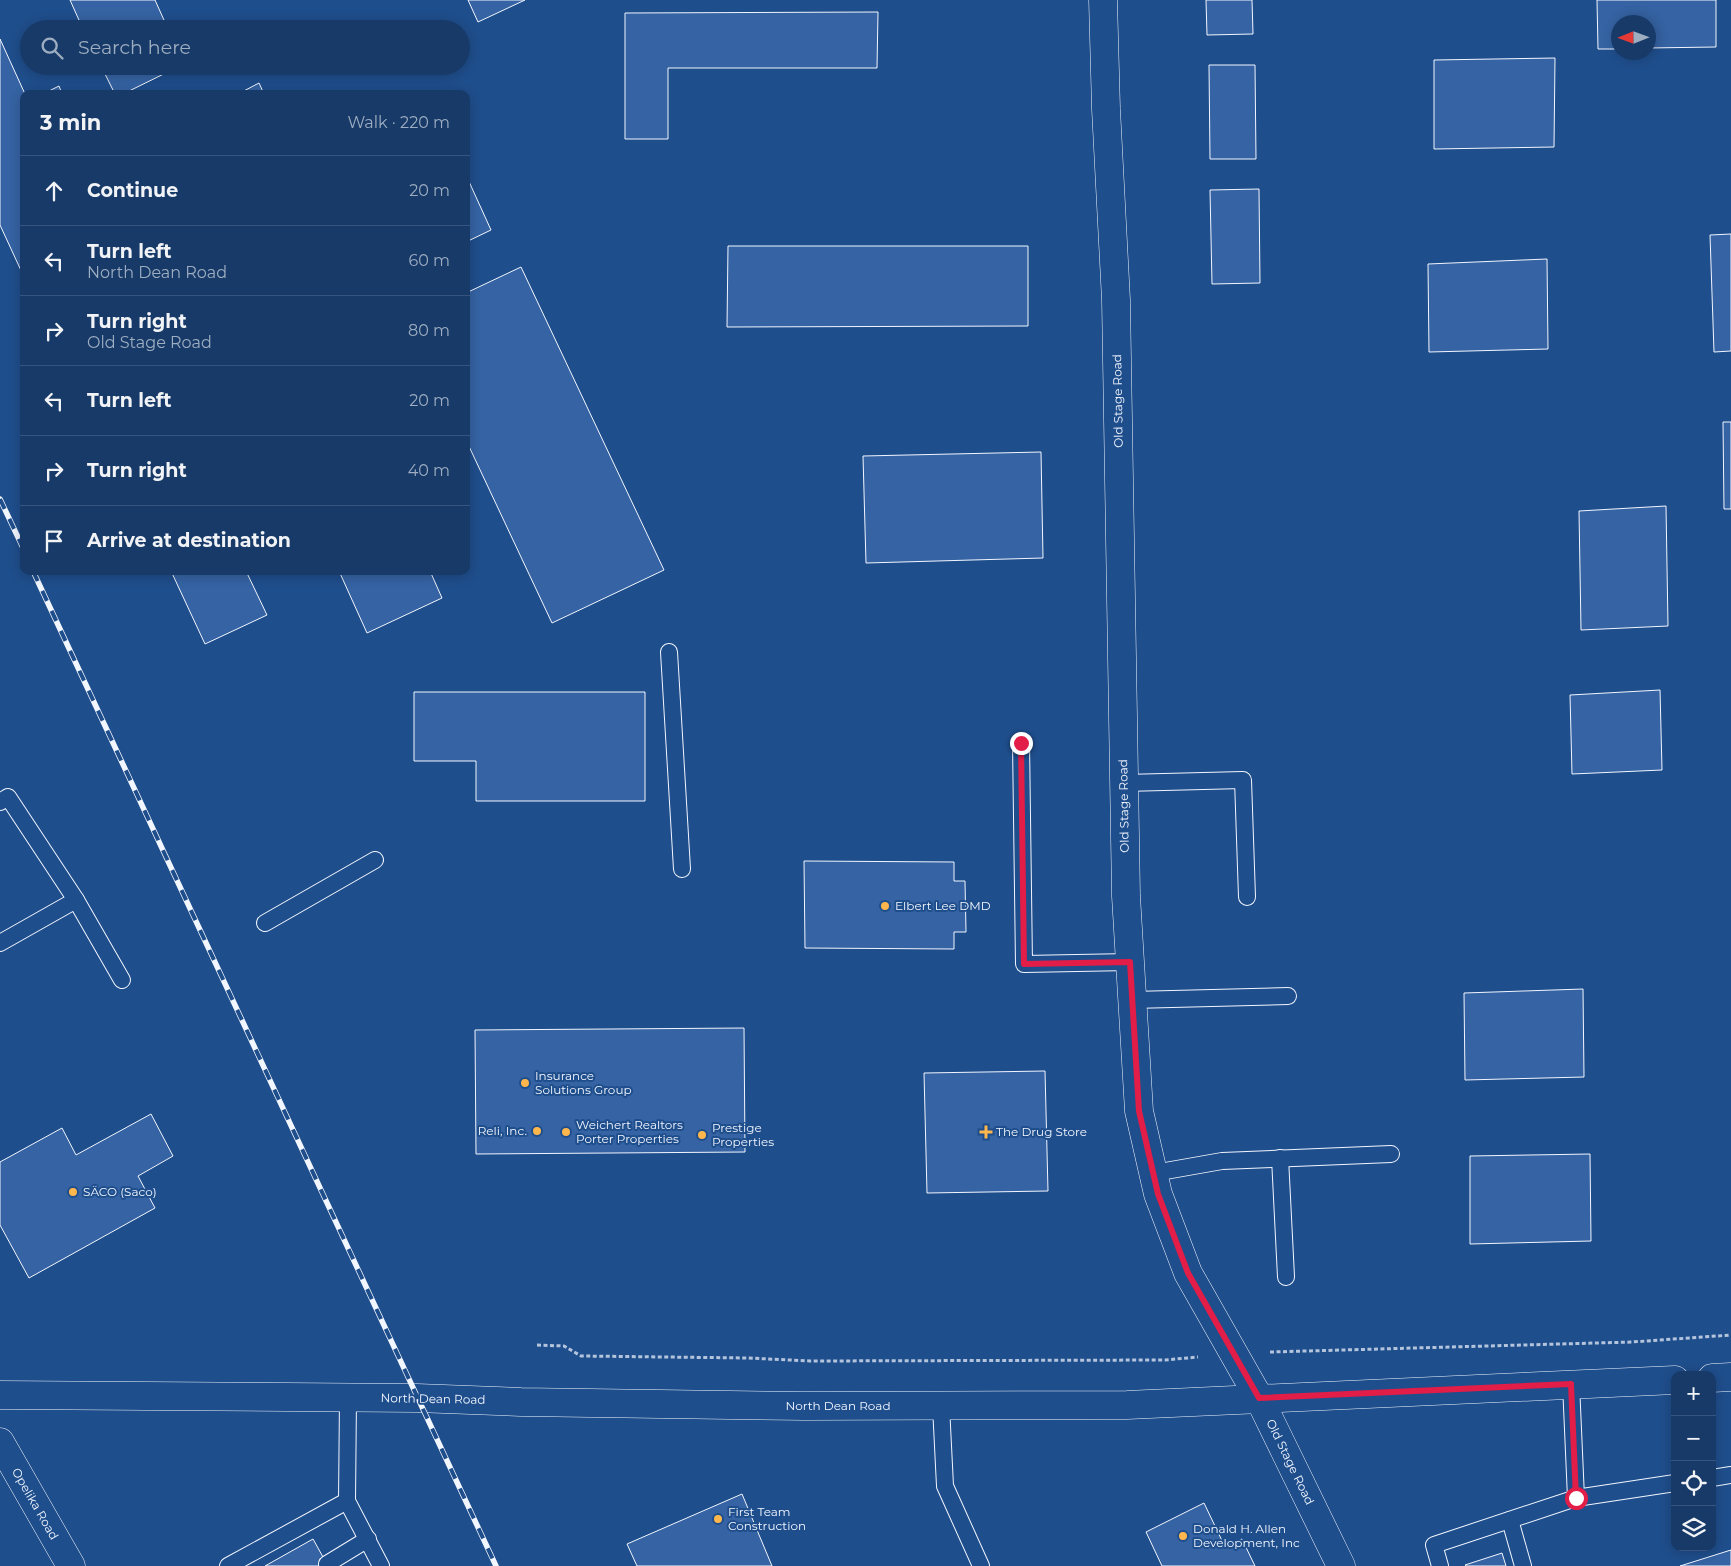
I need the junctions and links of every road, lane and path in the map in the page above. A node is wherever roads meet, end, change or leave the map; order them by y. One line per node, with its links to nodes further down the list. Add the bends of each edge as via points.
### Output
1 (1104, 0): 4 (street, Old Stage Road, via 1116,300)
2 (669, 652): 7 (lane)
3 (1021, 743): 12 (lane, via 1024,964)
4 (1124, 783): 8 (lane, via 1243,780); 12 (street, Old Stage Road)
5 (3, 795): 9 (lane)
6 (375, 860): 10 (lane)
7 (682, 869)
8 (1248, 897)
9 (76, 900): 11 (lane); 13 (lane)
10 (265, 923)
11 (0, 943)
12 (1130, 962): 15 (street, Old Stage Road)
13 (122, 980)
14 (1288, 996): 15 (lane)
15 (1132, 1000): 18 (street, Old Stage Road, via 1139,1111)
16 (1391, 1154): 17 (lane)
17 (1280, 1158): 18 (lane, via 1222,1161); 19 (lane)
18 (1154, 1173): 22 (street, Old Stage Road, via 1158,1194 1188,1273)
19 (1286, 1277)
20 (1731, 1335): 22 (path, via 1632,1342)
21 (537, 1345): 22 (path, via 564,1346 581,1356 810,1361 1165,1360)
22 (1234, 1354): 29 (street, Old Stage Road)
23 (1731, 1377): 24 (street)
24 (1716, 1378)
25 (1671, 1380): 26 (street, North Dean Road)
26 (1571, 1384): 29 (street, North Dean Road); 35 (lane)
27 (0, 1395): 28 (street, North Dean Road)
28 (348, 1398): 30 (street, North Dean Road); 36 (lane)
29 (1259, 1398): 30 (street, North Dean Road, via 1127,1405); 44 (street, Old Stage Road)
30 (941, 1406): 43 (lane, via 945,1486)
31 (0, 1442): 40 (street, Opelika Road)
32 (1731, 1475): 33 (lane)
33 (1716, 1477)
34 (1671, 1484): 35 (lane)
35 (1576, 1498): 37 (lane)
36 (348, 1501): 38 (lane); 41 (lane)
37 (1510, 1520): 45 (lane, via 1434,1545); 46 (lane)
38 (368, 1540): 39 (lane); 42 (lane)
39 (327, 1564)
40 (71, 1566)
41 (228, 1566)
42 (381, 1566)
43 (981, 1566)
44 (1341, 1566)
45 (1440, 1566)
46 (1523, 1566)

